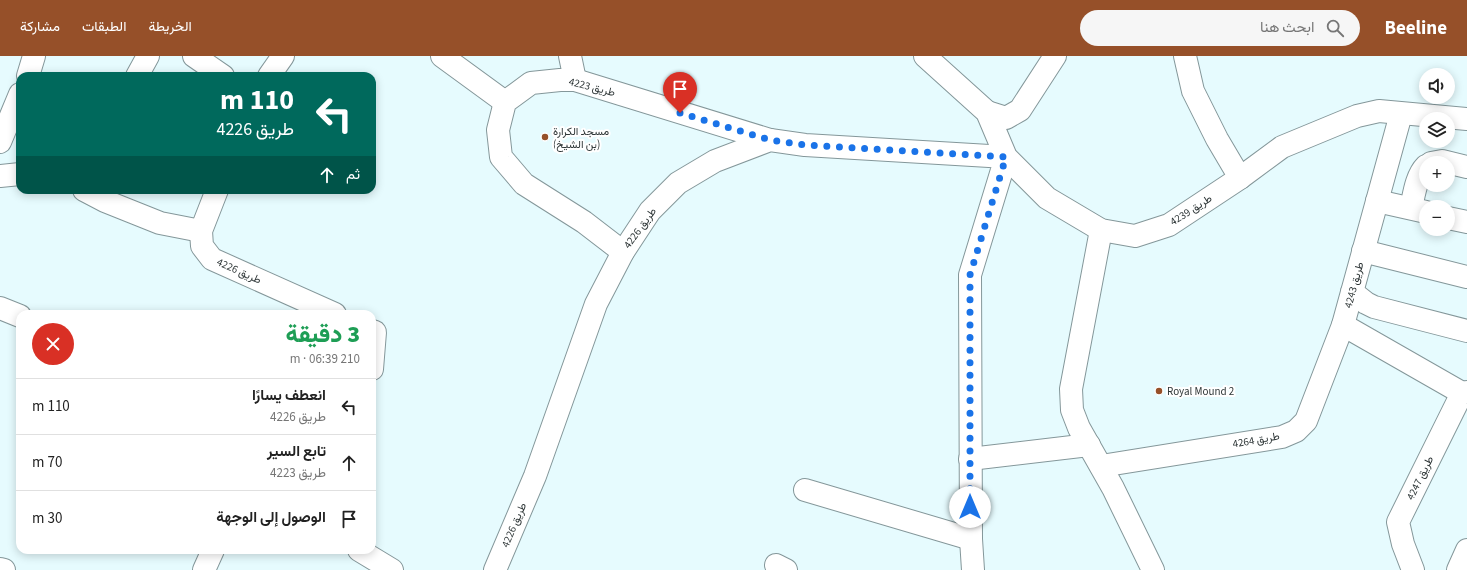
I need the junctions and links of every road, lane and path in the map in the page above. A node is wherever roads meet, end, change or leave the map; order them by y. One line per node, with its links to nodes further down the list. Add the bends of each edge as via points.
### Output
1 (34, 56): 10 (street)
2 (148, 56): 11 (street)
3 (194, 56): 12 (street)
4 (283, 56): 13 (street)
5 (442, 56): 15 (street)
6 (570, 56): 14 (street)
7 (924, 56): 17 (street, طريق 4239)
8 (1055, 56): 17 (street, via 1020,110 1006,118)
9 (1185, 56): 27 (street, via 1193,91)
10 (29, 72)
11 (139, 72)
12 (217, 72)
13 (272, 72)
14 (575, 80): 15 (street, طريق 4223, via 531,83); 20 (street, طريق 4223)
15 (505, 102): 37 (street, via 498,130 501,156 524,184 584,222)
16 (16, 104): 21 (street)
17 (987, 112): 22 (street, طريق 4239)
18 (1401, 114): 19 (street, طريق 4239); 27 (street, طريق 4239, via 1379,111 1357,116 1282,147); 30 (street, طريق 4243)
19 (1467, 119)
20 (770, 140): 22 (street, طريق 4226, via 805,145); 37 (street, طريق 4226, via 715,161 678,183 650,211)
21 (0, 142)
22 (1006, 157): 34 (street, طريق 4239, via 1047,198); 47 (street, via 970,275)
23 (1455, 164): 24 (street)
24 (1467, 167)
25 (16, 174): 26 (street)
26 (0, 176)
27 (1240, 178): 34 (street, طريق 4239, via 1169,225 1135,236)
28 (92, 194): 35 (street, via 160,224)
29 (215, 194): 35 (street)
30 (1377, 201): 31 (street); 36 (street, طريق 4243)
31 (1419, 210)
32 (1455, 219): 33 (street)
33 (1467, 222)
34 (1101, 230): 46 (street, via 1071,389 1072,410)
35 (201, 231): 41 (street, طريق 4226, via 202,246 212,259)
36 (1363, 251): 38 (street); 39 (street, طريق 4243)
37 (623, 252): 58 (street, طريق 4226, via 596,304 535,476)
38 (1467, 277)
39 (1352, 292): 43 (street, طريق 4243); 44 (street, via 1374,307)
40 (0, 308): 42 (street)
41 (326, 310)
42 (16, 314)
43 (1343, 325): 45 (street); 48 (street, طريق 4264, via 1306,421 1296,432 1282,437)
44 (1467, 331)
45 (1464, 392): 61 (street, طريق 4247, via 1398,522)
46 (1088, 445): 47 (street); 48 (street)
47 (970, 459): 50 (street)
48 (1101, 466): 60 (street)
49 (805, 490): 50 (street)
50 (971, 539): 59 (street)
51 (1467, 550): 62 (street)
52 (211, 554): 56 (street)
53 (366, 554): 57 (street)
54 (0, 568): 55 (street)
55 (4, 570)
56 (204, 570)
57 (392, 570)
58 (495, 570)
59 (973, 570)
60 (1153, 570)
61 (1413, 570)
62 (1458, 570)

